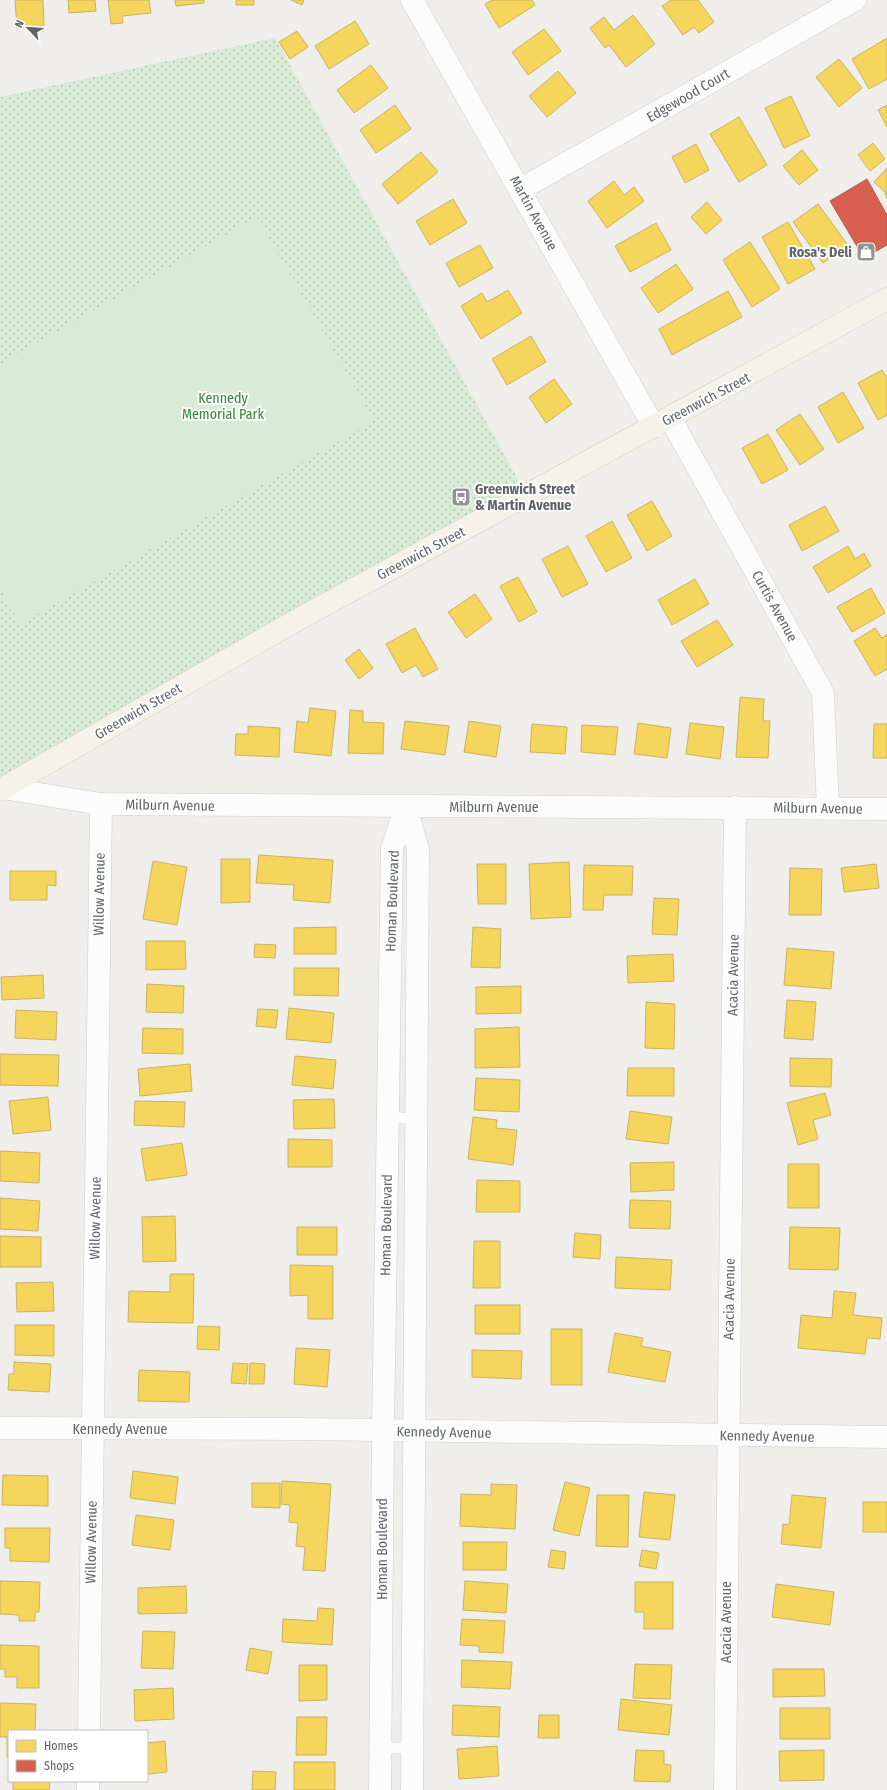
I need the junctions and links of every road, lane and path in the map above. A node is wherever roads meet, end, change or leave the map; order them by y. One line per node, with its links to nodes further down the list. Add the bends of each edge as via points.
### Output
1 (412, 0): 3 (street, Martin Avenue)
2 (855, 0): 3 (street, Edgewood Court)
3 (521, 189): 5 (street, Martin Avenue)
4 (887, 299): 5 (main road, Greenwich Street)
5 (662, 422): 6 (main road, Greenwich Street, via 295,621); 10 (street, Curtis Avenue, via 823,693)
6 (2, 789): 7 (street)
7 (101, 804): 8 (street, Milburn Avenue); 15 (street, Willow Avenue)
8 (406, 807): 9 (street, Milburn Avenue); 12 (street, Homan Boulevard, via 392,848); 13 (street, Homan Boulevard, via 418,849)
9 (735, 807): 10 (street, Milburn Avenue); 18 (street, Acacia Avenue)
10 (828, 808): 11 (street, Milburn Avenue)
11 (887, 809)
12 (388, 1117): 13 (lane); 16 (street, Homan Boulevard)
13 (416, 1119): 17 (street, Homan Boulevard)
14 (0, 1428): 15 (street, Kennedy Avenue)
15 (92, 1429): 16 (street, Kennedy Avenue); 20 (street, Willow Avenue)
16 (383, 1431): 17 (street, Kennedy Avenue); 21 (street, Homan Boulevard)
17 (414, 1431): 18 (street, Kennedy Avenue); 22 (street, Homan Boulevard)
18 (728, 1436): 19 (street, Kennedy Avenue); 25 (street, Acacia Avenue)
19 (887, 1437)
20 (89, 1730)
21 (380, 1748): 22 (lane); 23 (street, Homan Boulevard)
22 (412, 1748): 24 (street, Homan Boulevard)
23 (380, 1790)
24 (412, 1790)
25 (725, 1790)

